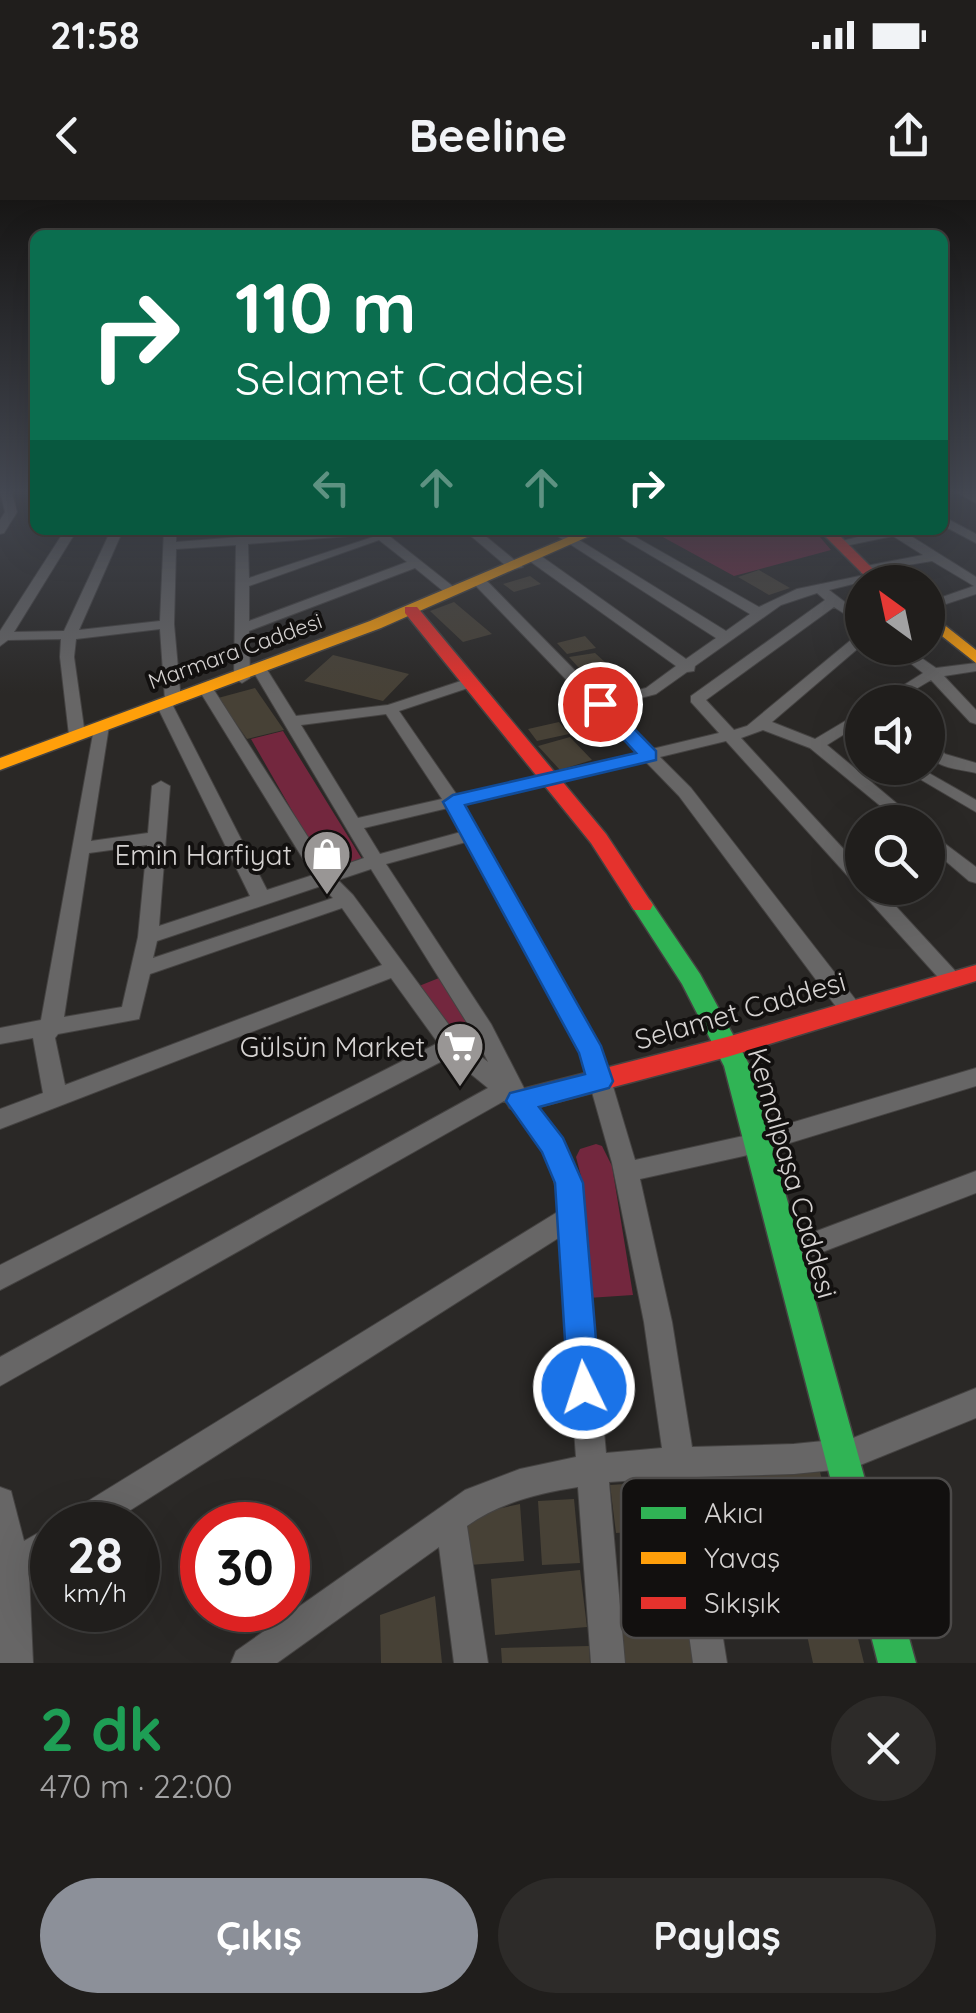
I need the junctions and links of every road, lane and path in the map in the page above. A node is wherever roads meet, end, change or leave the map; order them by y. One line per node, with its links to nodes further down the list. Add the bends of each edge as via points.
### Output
1 (53, 558): 29 (street)
2 (104, 558): 28 (street)
3 (169, 558): 25 (street)
4 (243, 558): 16 (street)
5 (312, 558): 16 (street)
6 (411, 558): 12 (street)
7 (518, 558): 13 (street)
8 (532, 558): 13 (street, Marmara Caddesi)
9 (599, 558): 30 (street)
10 (663, 558): 24 (street)
11 (936, 558): 17 (street)
12 (416, 563): 19 (street); 26 (street)
13 (526, 563): 14 (street, Marmara Caddesi); 34 (street)
14 (480, 582): 19 (street, Marmara Caddesi); 42 (street)
15 (845, 582): 18 (street)
16 (244, 584): 26 (street)
17 (976, 586): 20 (street)
18 (817, 589): 21 (street); 24 (street)
19 (454, 592): 23 (street, Marmara Caddesi)
20 (945, 599)
21 (834, 600): 22 (street); 50 (street, via 697,699)
22 (845, 608)
23 (411, 610): 37 (street, Marmara Caddesi); 38 (street, Kemalpaşa Caddesi)
24 (760, 614): 30 (street)
25 (167, 624): 28 (street); 41 (street)
26 (244, 628): 37 (street)
27 (945, 632): 32 (street)
28 (70, 635): 29 (street); 49 (street, via 66,657)
29 (2, 639)
30 (728, 639): 34 (street)
31 (845, 652): 46 (street)
32 (976, 658)
33 (921, 665): 36 (street)
34 (688, 668): 42 (street, via 651,691)
35 (976, 668): 36 (street)
36 (932, 673): 39 (street); 44 (street)
37 (251, 674): 40 (street, Marmara Caddesi); 45 (street)
38 (472, 682): 43 (street); 56 (street, Kemalpaşa Caddesi)
39 (914, 685)
40 (206, 690): 41 (street, Marmara Caddesi); 69 (street)
41 (168, 702): 47 (street, Marmara Caddesi); 71 (street)
42 (600, 704): 52 (street)
43 (390, 709): 45 (street); 59 (street)
44 (976, 719)
45 (292, 721): 62 (street)
46 (761, 723): 50 (street); 51 (street)
47 (102, 726): 49 (street, Marmara Caddesi); 65 (street)
48 (843, 728): 51 (street)
49 (77, 735): 54 (street, Marmara Caddesi)
50 (732, 736): 52 (street); 68 (street)
51 (816, 745): 60 (street)
52 (649, 756): 56 (street); 79 (street, via 685,792)
53 (945, 758): 55 (street)
54 (0, 764)
55 (976, 768)
56 (552, 779): 59 (street); 83 (street, Kemalpaşa Caddesi, via 692,980)
57 (938, 785): 61 (street)
58 (161, 786): 64 (street)
59 (453, 802): 62 (street); 63 (street)
60 (889, 805)
61 (976, 807)
62 (354, 824): 67 (street)
63 (472, 835): 67 (street); 85 (street, via 592,1053)
64 (155, 838): 65 (street); 74 (street)
65 (81, 848): 80 (street)
66 (945, 851): 70 (street)
67 (375, 861): 69 (street); 86 (street, via 484,1030)
68 (845, 861)
69 (324, 877): 71 (street); 72 (street)
70 (976, 877)
71 (261, 898): 74 (street)
72 (346, 900): 75 (street); 76 (street)
73 (884, 905): 78 (street)
74 (148, 937): 75 (street)
75 (141, 968): 80 (street, via 131,1013)
76 (395, 968): 82 (street); 87 (street)
77 (976, 973): 78 (street, Selamet Caddesi)
78 (952, 980): 79 (street, Selamet Caddesi)
79 (851, 1010): 83 (street, Selamet Caddesi)
80 (52, 1027): 81 (street); 87 (street, via 44,1037)
81 (0, 1036)
82 (452, 1046): 86 (street); 94 (street)
83 (727, 1047): 85 (street, Selamet Caddesi); 89 (street, Kemalpaşa Caddesi)
84 (976, 1076): 89 (street)
85 (600, 1081): 86 (street, Selamet Caddesi); 90 (street)
86 (512, 1095): 92 (street, via 554,1146 569,1183); 95 (street)
87 (56, 1098): 88 (street)
88 (0, 1119)
89 (757, 1143): 90 (street); 93 (street, Kemalpaşa Caddesi)
90 (626, 1172): 98 (street)
91 (976, 1182): 93 (street)
92 (572, 1216): 99 (street); 103 (street)
93 (786, 1254): 97 (street, Kemalpaşa Caddesi)
94 (0, 1278)
95 (0, 1372)
96 (976, 1403): 97 (street)
97 (844, 1456): 98 (street); 101 (street, Kemalpaşa Caddesi)
98 (679, 1460): 99 (street); 100 (street)
99 (589, 1467): 104 (street, via 496,1492); 112 (street)
100 (682, 1478)
101 (850, 1478)
102 (0, 1502): 106 (street)
103 (115, 1502)
104 (452, 1520): 110 (street); 111 (street)
105 (30, 1555): 106 (street)
106 (13, 1566): 109 (street)
107 (706, 1638): 113 (street)
108 (891, 1638): 114 (street, Kemalpaşa Caddesi)
109 (16, 1663)
110 (248, 1663)
111 (471, 1663)
112 (608, 1663)
113 (710, 1663)
114 (897, 1663)

